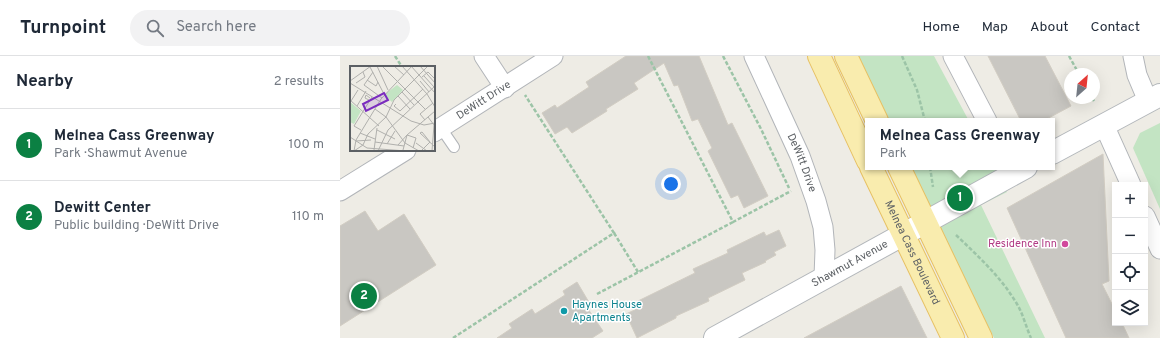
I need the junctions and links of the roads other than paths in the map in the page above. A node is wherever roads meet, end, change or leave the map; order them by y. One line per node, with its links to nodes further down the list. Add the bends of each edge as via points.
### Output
1 (484, 56): 8 (street)
2 (553, 56): 8 (street, DeWitt Drive)
3 (754, 56): 27 (street, DeWitt Drive, via 800,156 816,201 823,227)
4 (819, 56): 17 (main road)
5 (846, 56): 10 (main road)
6 (953, 56): 11 (street)
7 (1133, 56): 9 (street, via 1137,75)
8 (504, 88): 13 (street, DeWitt Drive)
9 (1154, 98): 12 (main road)
10 (876, 118)
11 (985, 118)
12 (1104, 125): 16 (main road); 21 (street)
13 (437, 130): 14 (lane)
14 (454, 147)
15 (404, 151): 22 (street)
16 (1055, 151)
17 (865, 155)
18 (872, 170): 25 (main road, Melnea Cass Boulevard)
19 (900, 170): 24 (main road)
20 (1015, 170): 24 (main road, Shawmut Avenue)
21 (1130, 182)
22 (340, 191)
23 (1146, 218): 26 (street)
24 (925, 222): 25 (main road, Shawmut Avenue); 30 (main road)
25 (903, 233): 27 (main road, Shawmut Avenue); 29 (main road, Melnea Cass Boulevard)
26 (1160, 249)
27 (824, 277): 28 (main road, Shawmut Avenue)
28 (715, 338)
29 (953, 338)
30 (981, 338)

